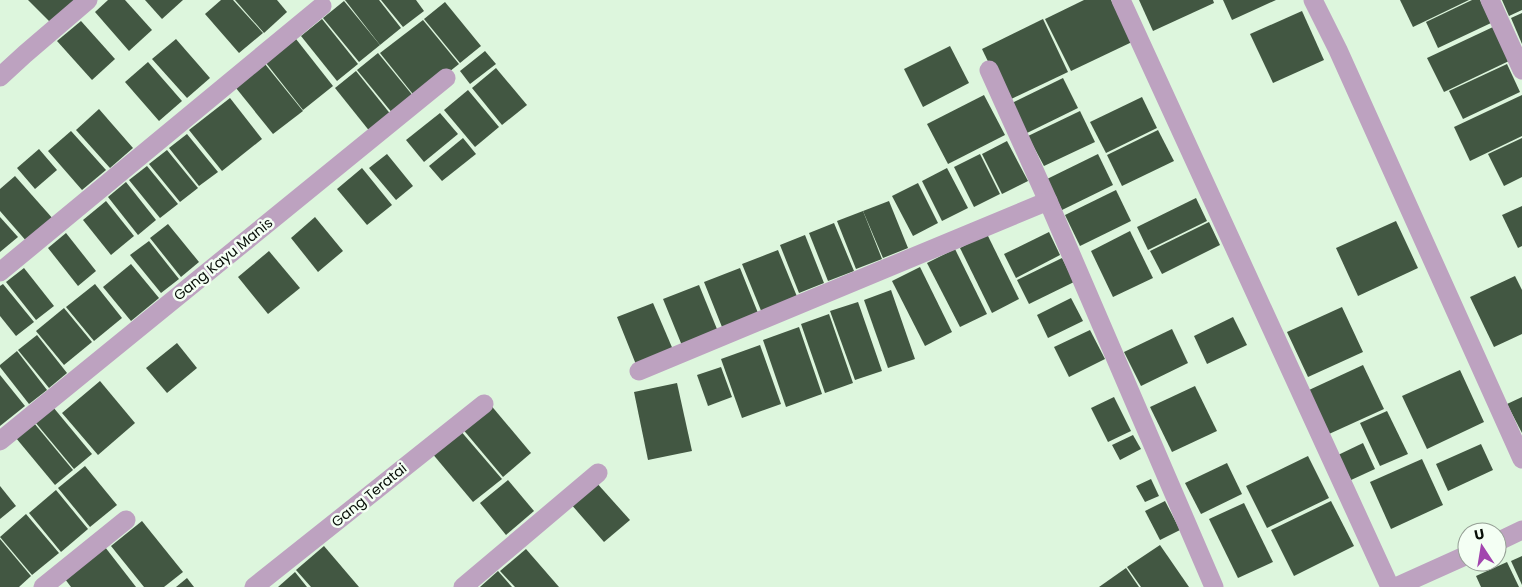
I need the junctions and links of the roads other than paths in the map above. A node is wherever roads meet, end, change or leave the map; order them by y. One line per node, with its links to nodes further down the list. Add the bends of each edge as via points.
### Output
1 (88, 0): 8 (street)
2 (1121, 0): 25 (street)
3 (1313, 0): 15 (street)
4 (1490, 0): 7 (street)
5 (322, 6): 11 (street)
6 (989, 70): 10 (street)
7 (1522, 70)
8 (0, 77)
9 (446, 78): 14 (street, Gang Kayu Manis)
10 (1048, 201): 12 (street); 24 (street)
11 (0, 272)
12 (639, 371)
13 (484, 404): 22 (street, Gang Teratai)
14 (0, 441)
15 (1522, 459)
16 (598, 473): 23 (street)
17 (126, 520): 21 (street)
18 (1522, 530): 19 (street)
19 (1507, 537)
20 (1457, 560): 26 (street)
21 (43, 587)
22 (254, 587)
23 (463, 587)
24 (1214, 587)
25 (1390, 587)
26 (1396, 587)

